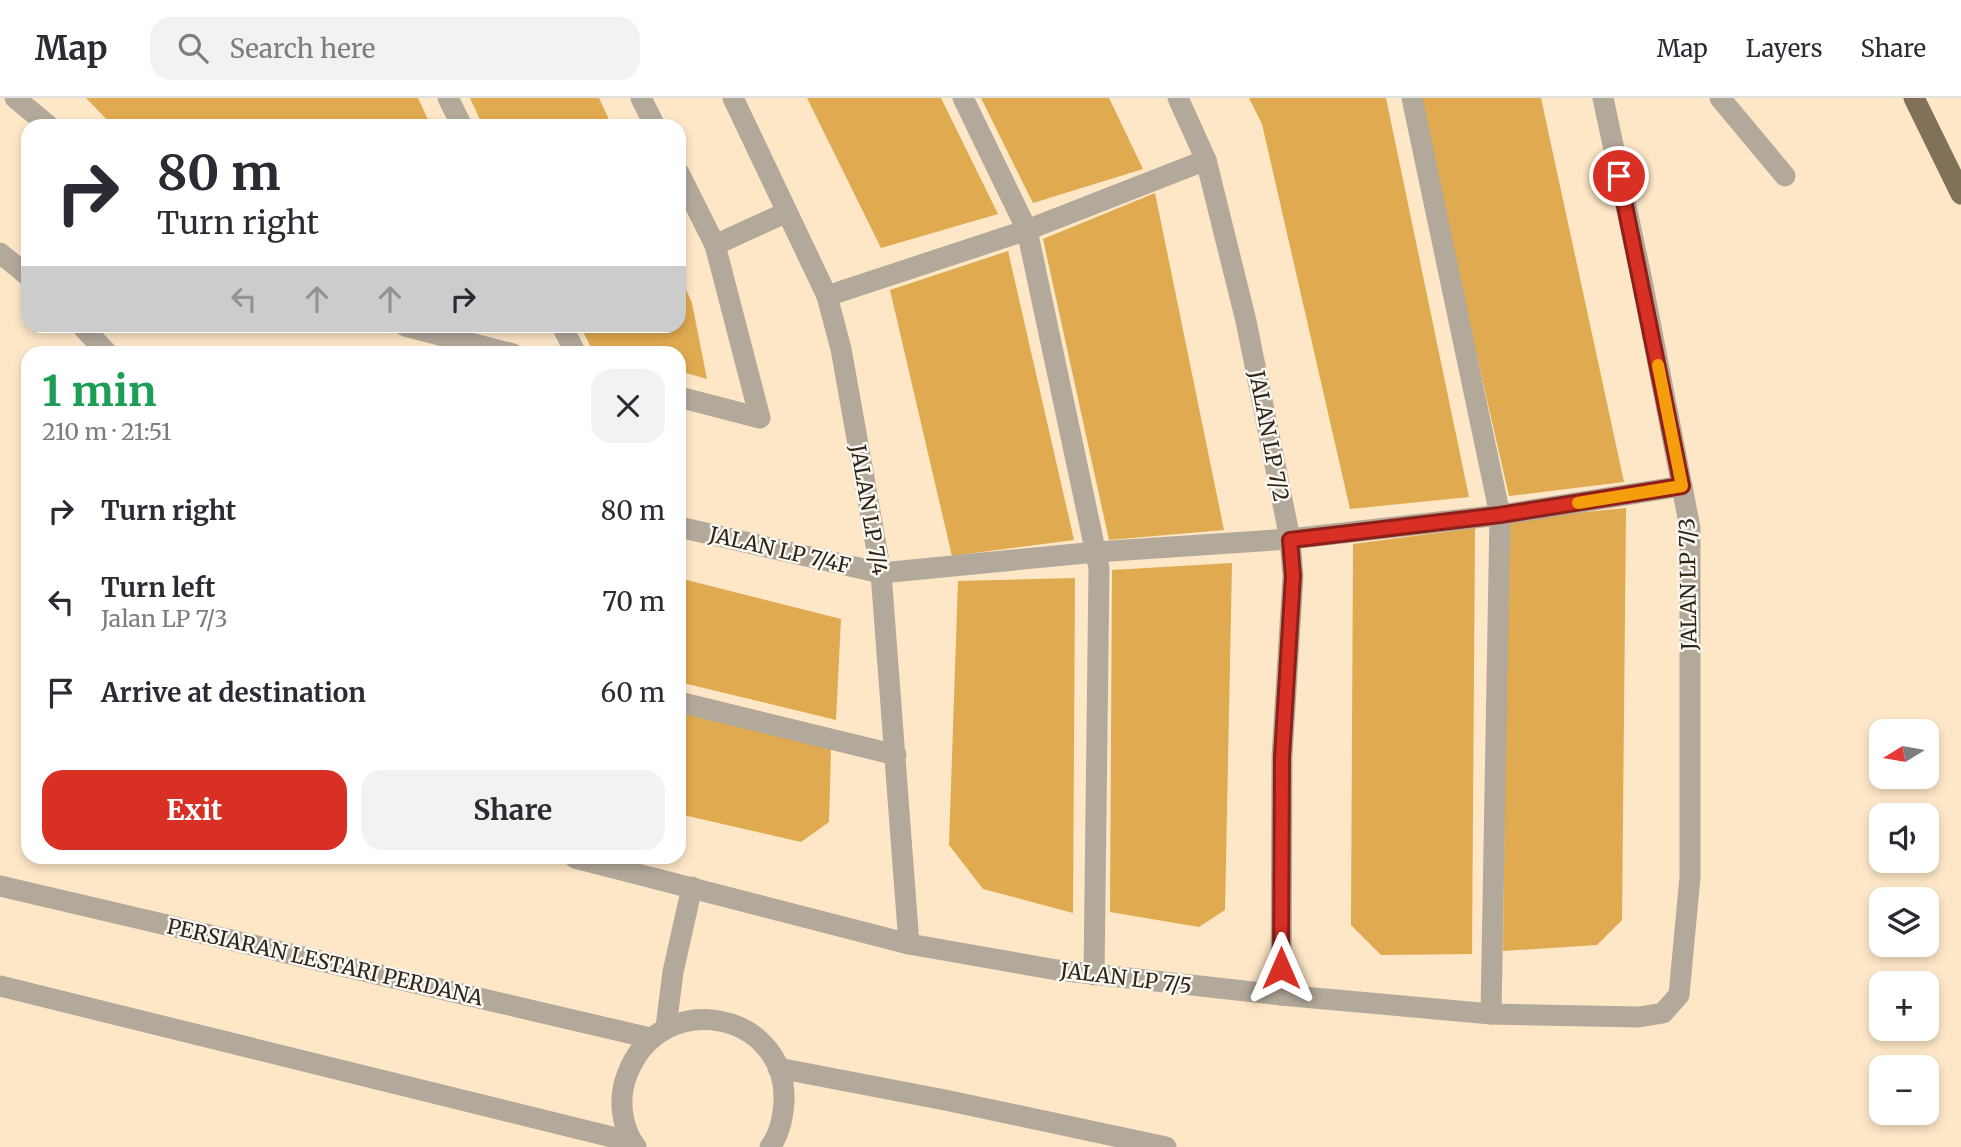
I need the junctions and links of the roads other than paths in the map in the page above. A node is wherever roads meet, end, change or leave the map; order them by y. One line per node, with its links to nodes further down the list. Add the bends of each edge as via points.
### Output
1 (15, 98): 11 (street)
2 (448, 98): 12 (street)
3 (641, 98): 13 (street)
4 (733, 98): 18 (street, JALAN LP 7/4)
5 (963, 98): 19 (street)
6 (1178, 98): 14 (street, JALAN LP 7/2)
7 (1412, 98): 30 (street)
8 (1603, 98): 29 (street, JALAN LP 7/3)
9 (1720, 98): 15 (street)
10 (1914, 98): 17 (main road)
11 (40, 119)
12 (458, 119)
13 (652, 119)
14 (1206, 160): 19 (street); 32 (street, JALAN LP 7/2, via 1246,321)
15 (1785, 176)
16 (686, 187): 20 (street)
17 (1961, 194)
18 (787, 212): 20 (street); 23 (street, JALAN LP 7/4)
19 (1027, 230): 23 (street); 33 (street)
20 (715, 245): 28 (street, via 760,418)
21 (0, 253): 22 (street)
22 (21, 270)
23 (827, 296): 34 (street, JALAN LP 7/4, via 841,349)
24 (88, 333): 26 (street)
25 (432, 333): 27 (street)
26 (101, 346)
27 (482, 346)
28 (686, 399)
29 (1682, 486): 30 (street, JALAN LP 7/4F); 44 (street, JALAN LP 7/3, via 1690,528 1690,877)
30 (1500, 515): 32 (street, JALAN LP 7/4F); 45 (street)
31 (686, 529): 34 (street, JALAN LP 7/4F)
32 (1290, 540): 33 (street, JALAN LP 7/4F); 43 (street, JALAN LP 7/2, via 1293,576 1282,757)
33 (1096, 552): 34 (street, JALAN LP 7/4F); 41 (street)
34 (881, 573): 36 (street, JALAN LP 7/4)
35 (686, 704): 36 (street)
36 (896, 755): 40 (street, JALAN LP 7/4)
37 (599, 864): 39 (street, JALAN LP 7/5)
38 (0, 886): 46 (street, PERSIARAN LESTARI PERDANA)
39 (692, 887): 40 (street, JALAN LP 7/5); 46 (street)
40 (909, 944): 41 (street, JALAN LP 7/5)
41 (1094, 975): 43 (street, JALAN LP 7/5)
42 (0, 986): 48 (street)
43 (1281, 995): 45 (street, JALAN LP 7/5)
44 (1679, 995): 45 (street, JALAN LP 7/5, via 1663,1013 1639,1017)
45 (1491, 1014)
46 (658, 1033): 47 (street, via 684,1021 729,1023 766,1048); 48 (street, via 632,1060 623,1086 622,1115)
47 (778, 1068): 49 (street, via 785,1091 783,1116); 50 (street)
48 (634, 1144)
49 (770, 1147)
50 (1166, 1147)

